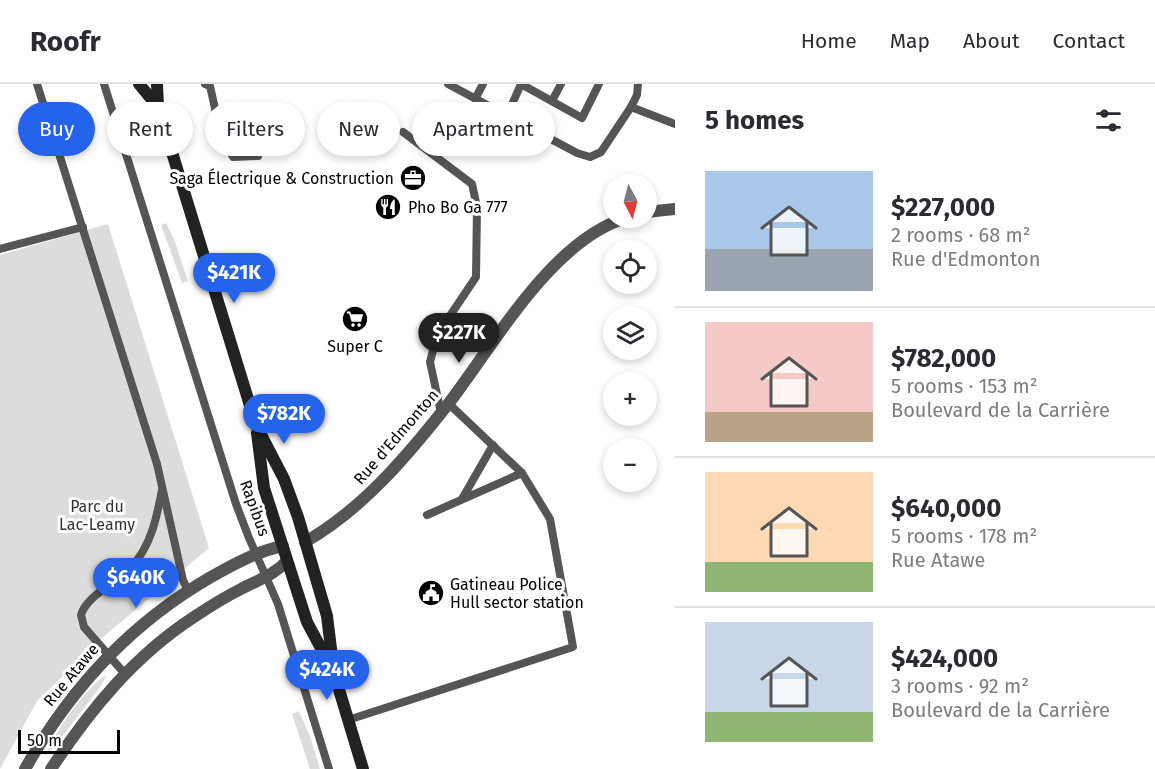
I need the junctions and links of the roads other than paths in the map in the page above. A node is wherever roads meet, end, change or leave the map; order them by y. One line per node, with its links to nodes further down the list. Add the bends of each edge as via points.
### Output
1 (37, 84): 28 (lane)
2 (104, 84): 40 (lane, Rapibus, via 236,504)
3 (139, 84): 14 (street)
4 (157, 84): 15 (street)
5 (447, 84): 12 (lane)
6 (483, 84): 12 (lane)
7 (521, 84): 13 (lane); 18 (lane)
8 (561, 84): 13 (lane)
9 (599, 84): 13 (lane, via 582,117)
10 (638, 84): 19 (lane)
11 (207, 85): 16 (lane)
12 (475, 99): 17 (lane)
13 (552, 101)
14 (154, 102)
15 (158, 102)
16 (211, 102)
17 (481, 102)
18 (513, 102)
19 (631, 107): 20 (lane); 22 (lane, via 601,152 590,157)
20 (675, 124)
21 (403, 132): 31 (lane, via 472,184 477,207 476,277 437,335 430,362)
22 (555, 141)
23 (173, 156): 32 (street)
24 (232, 156): 25 (lane)
25 (258, 156)
26 (675, 210): 27 (street)
27 (657, 211)
28 (83, 227): 30 (lane); 35 (lane)
29 (603, 228): 31 (street, Rue d'Edmonton, via 562,256)
30 (0, 249)
31 (445, 408): 33 (lane); 38 (street, Rue d'Edmonton, via 369,494)
32 (256, 425): 38 (street, via 284,479); 39 (street, via 264,488)
33 (493, 445): 34 (lane); 36 (lane)
34 (522, 473): 36 (lane); 47 (lane, via 550,519 573,647)
35 (163, 486): 43 (lane); 44 (lane, via 156,519 142,554 82,611 81,622)
36 (462, 500): 37 (lane)
37 (428, 515)
38 (305, 542): 39 (street); 41 (street); 45 (street, via 327,616)
39 (283, 546): 40 (street, Rue Atawe); 41 (street)
40 (256, 554): 42 (lane, Rapibus); 43 (street, Rue Atawe)
41 (287, 561): 42 (street); 45 (street, via 307,622)
42 (266, 577): 46 (street, via 178,627); 50 (lane, Rapibus)
43 (188, 591): 44 (street, Rue Atawe)
44 (108, 656): 46 (lane); 48 (street, Rue Atawe, via 64,706)
45 (334, 673): 47 (street)
46 (125, 674): 49 (street, via 86,719)
47 (348, 720): 51 (street)
48 (25, 769)
49 (51, 769)
50 (329, 769)
51 (363, 769)

